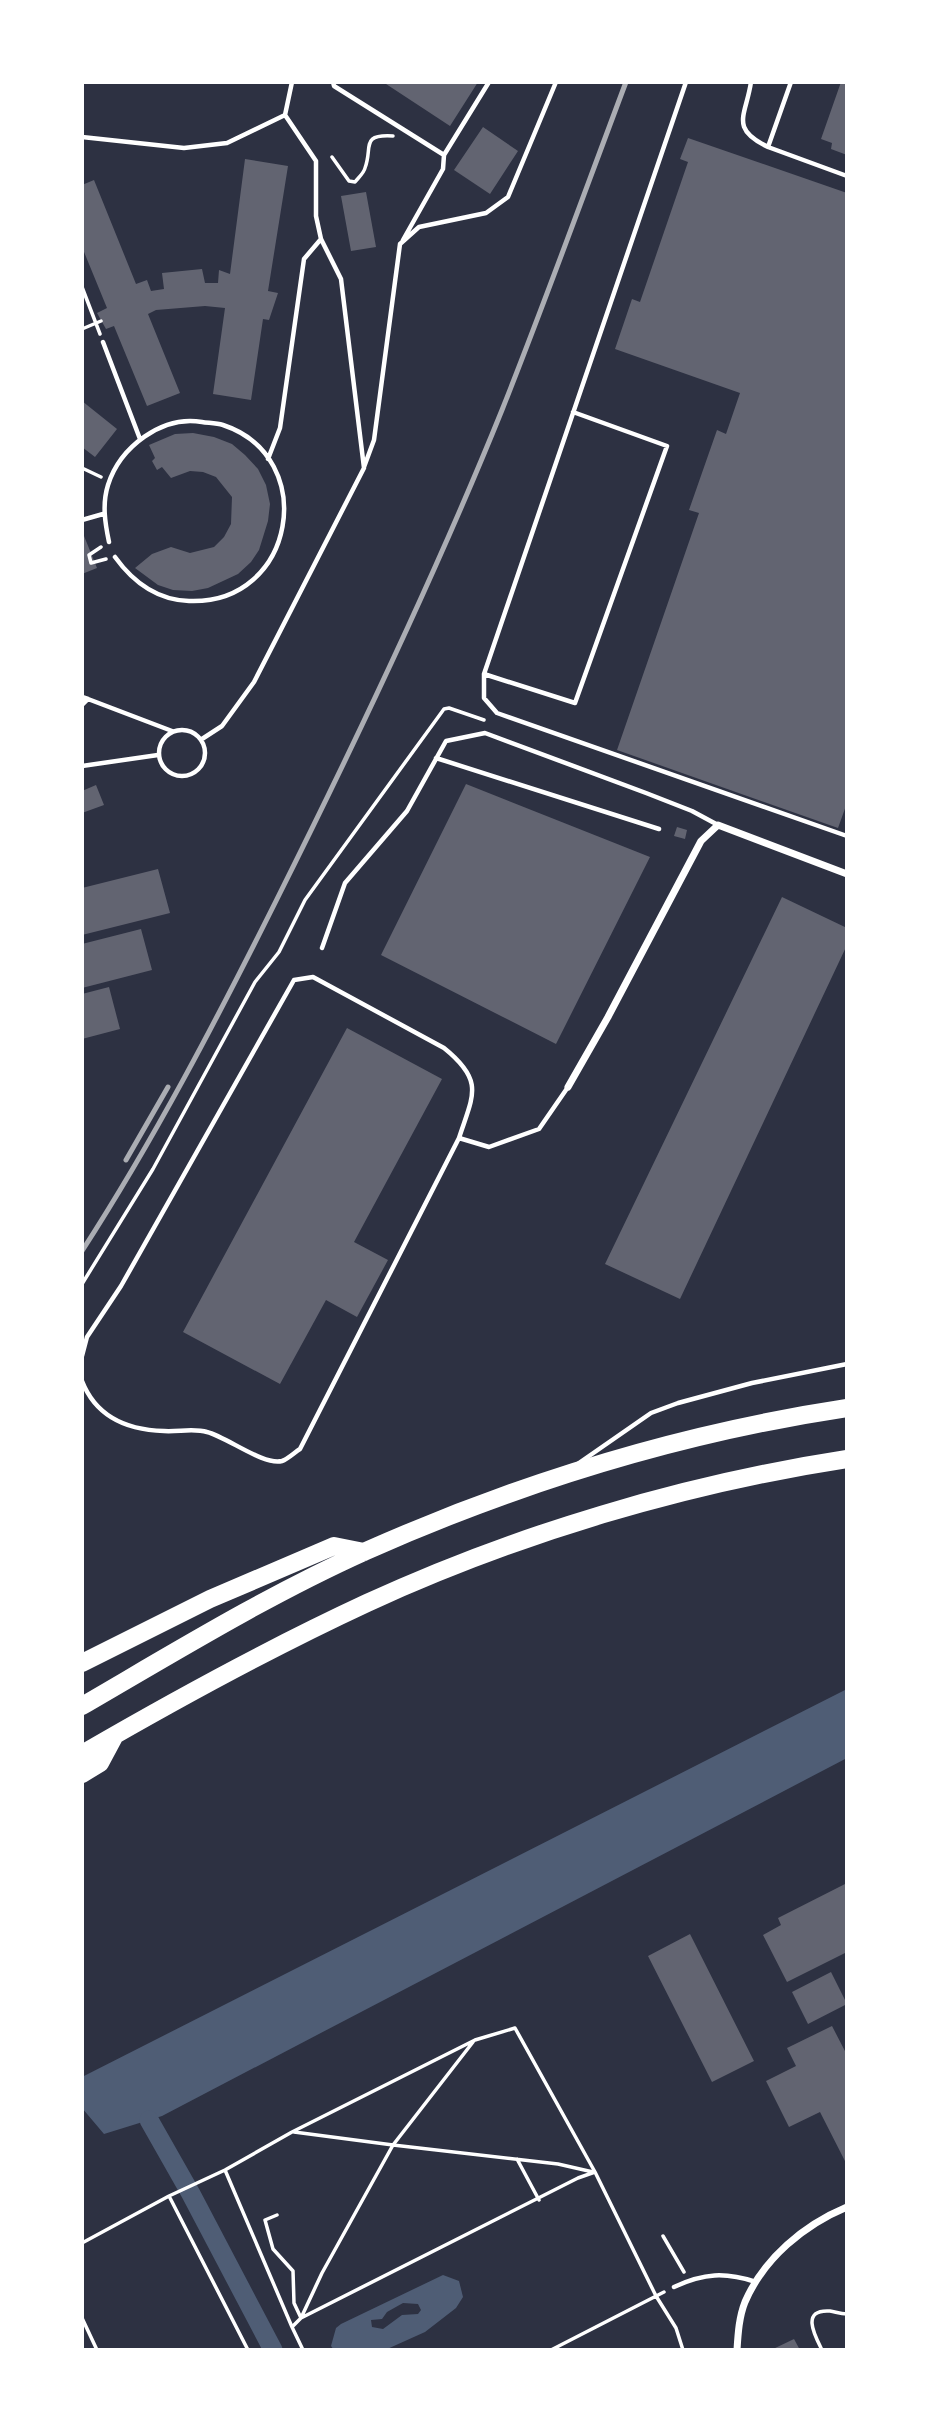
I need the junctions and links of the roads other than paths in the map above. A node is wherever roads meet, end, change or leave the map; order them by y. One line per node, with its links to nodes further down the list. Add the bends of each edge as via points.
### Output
1 (292, 82): 8 (lane)
2 (332, 82): 11 (lane)
3 (489, 82): 11 (lane)
4 (556, 82): 14 (lane, via 509,197 486,213 419,227)
5 (686, 82): 16 (lane)
6 (751, 82): 10 (lane, via 744,129 750,138)
7 (791, 82): 10 (lane)
8 (285, 115): 9 (lane, via 227,143 184,148); 13 (lane, via 317,161 316,216)
9 (82, 137)
10 (768, 147): 12 (lane)
11 (444, 155): 14 (lane, via 443,169)
12 (847, 176)
13 (321, 239): 18 (lane, via 304,259 280,428); 19 (lane, via 341,279)
14 (400, 244): 19 (lane, via 374,440)
15 (103, 342): 17 (lane)
16 (573, 412): 24 (lane); 24 (lane, via 667,446 575,703)
17 (140, 439): 18 (lane, via 166,425 194,421 223,425 248,439); 20 (lane, via 120,459)
18 (268, 459): 23 (lane, via 282,487 285,518 278,548 261,574 236,593 206,602 176,601 147,590)
19 (364, 468): 28 (lane, via 254,682 222,726)
20 (103, 514): 21 (lane); 22 (lane)
21 (82, 520)
22 (109, 542)
23 (115, 557)
24 (484, 674): 34 (lane, via 484,698 497,713)
25 (85, 698): 26 (lane); 27 (lane)
26 (82, 705)
27 (173, 732): 28 (lane, via 184,730); 29 (lane, via 163,739)
28 (202, 739): 29 (lane, via 205,758 191,775 170,773)
29 (158, 755): 31 (lane)
30 (436, 758): 32 (lane, via 446,741 485,733); 33 (lane); 36 (lane, via 407,811 345,883)
31 (82, 766)
32 (718, 825): 35 (street); 37 (street, via 701,841)
33 (659, 829)
34 (847, 836)
35 (847, 874)
36 (322, 948)
37 (568, 1087): 38 (lane, via 540,1129 489,1147)
38 (459, 1138): 39 (lane, via 474,1092 463,1064 444,1048 313,976 294,980 121,1286 87,1337); 41 (lane, via 300,1449 282,1461 267,1461 203,1430 136,1429 102,1413)
39 (82, 1356)
40 (847, 1364): 44 (lane, via 704,1395 651,1413)
41 (82, 1381)
42 (847, 1408): 44 (highway, via 702,1436)
43 (847, 1460): 48 (highway, via 748,1478 611,1512 455,1567 286,1642)
44 (563, 1475): 45 (highway, via 482,1502)
45 (364, 1552): 46 (highway, via 334,1546 210,1599); 47 (highway, via 226,1623)
46 (82, 1663)
47 (82, 1706)
48 (116, 1735): 49 (highway); 50 (highway, via 100,1763)
49 (82, 1754)
50 (82, 1774)
51 (847, 2207): 52 (street, via 818,2221 782,2248)
52 (755, 2282): 53 (lane, via 734,2275 707,2275); 54 (street, via 738,2325)
53 (674, 2287)
54 (737, 2350)

